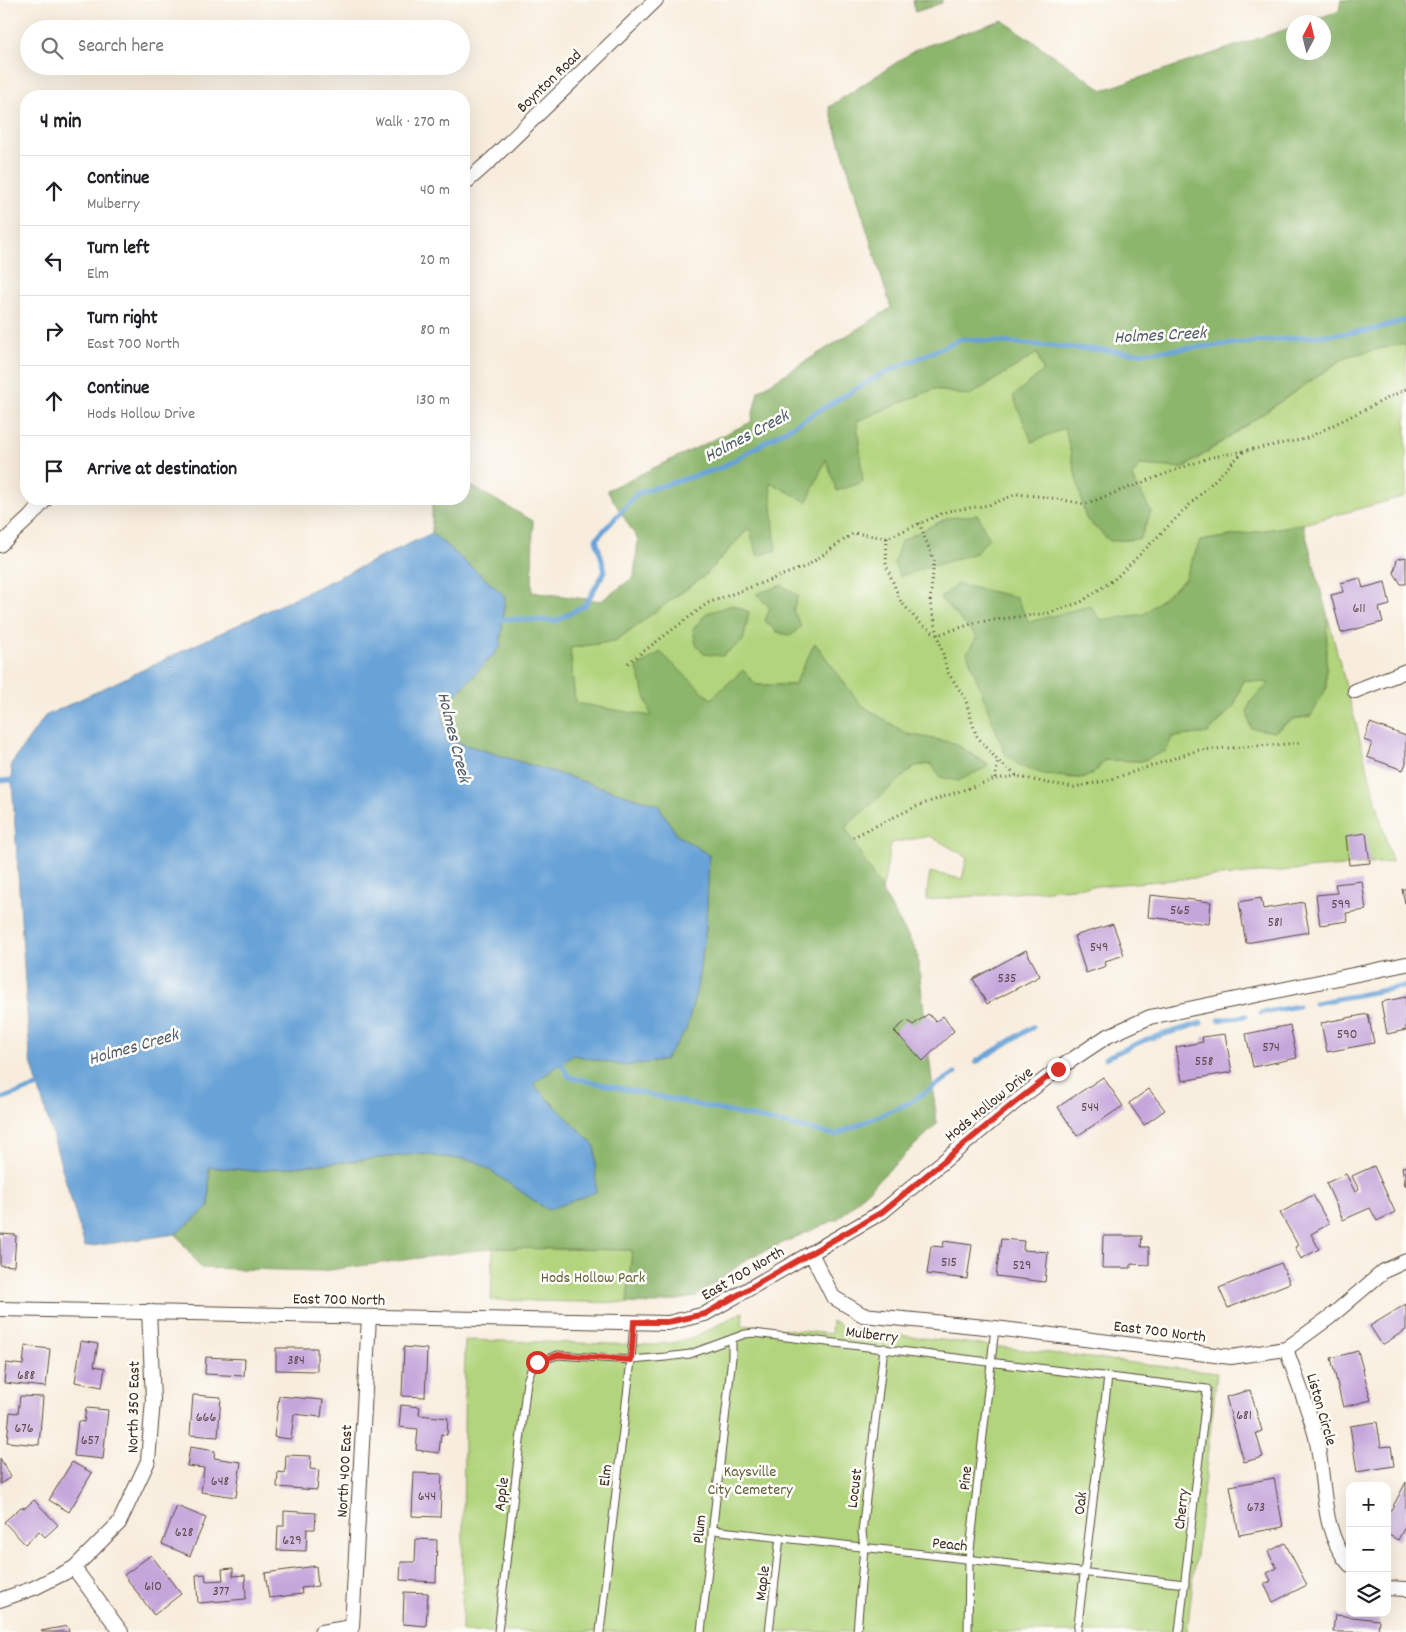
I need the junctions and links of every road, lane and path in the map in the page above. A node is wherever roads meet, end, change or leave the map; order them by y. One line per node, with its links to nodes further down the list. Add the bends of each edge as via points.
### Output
1 (656, 0): 2 (street, Boynton Road)
2 (470, 178)
3 (1406, 389): 4 (path, via 1305,439)
4 (1244, 451): 6 (path, via 1208,458 1085,504 1017,494 989,505 948,511); 9 (path, via 1116,578 1082,602 1049,613 978,622)
5 (41, 505): 8 (street)
6 (919, 523): 7 (path); 9 (path, via 934,561 930,602)
7 (887, 538): 9 (path, via 886,565 901,602 919,622); 10 (path, via 854,533 807,566 708,603)
8 (0, 545)
9 (937, 635): 14 (path, via 947,671 965,698 976,736)
10 (628, 663)
11 (1406, 671): 12 (street)
12 (1355, 690)
13 (1300, 742): 15 (path, via 1199,750 1106,781 1074,787)
14 (998, 761): 15 (path); 16 (path)
15 (1017, 776): 16 (path)
16 (995, 779): 17 (path, via 917,806)
17 (853, 837)
18 (1406, 964): 19 (street, Hods Hollow Drive, via 1150,1017 1106,1037 1013,1104 882,1212)
19 (811, 1253): 24 (street, East 700 North, via 705,1314 668,1322); 25 (street, East 700 North, via 833,1297 863,1315)
20 (1406, 1260): 28 (street, East 700 North, via 1384,1270 1330,1317)
21 (0, 1310): 22 (street, East 700 North)
22 (150, 1311): 23 (street, East 700 North); 39 (street, North 350 East, via 153,1400 148,1461 119,1524)
23 (369, 1317): 24 (street, East 700 North); 46 (street, North 400 East, via 352,1627)
24 (634, 1322): 29 (lane, Elm)
25 (995, 1328): 28 (street, East 700 North, via 1231,1357); 30 (lane, Pine)
26 (732, 1339): 27 (lane, Mulberry, via 754,1333); 29 (lane, Mulberry, via 690,1354); 34 (lane, Plum)
27 (884, 1348): 30 (lane, Mulberry); 36 (lane, Locust, via 862,1532)
28 (1286, 1349): 38 (street, Liston Circle, via 1315,1434 1330,1528)
29 (631, 1360): 31 (lane, Mulberry, via 558,1355); 48 (lane, Elm)
30 (990, 1361): 32 (lane, Mulberry); 37 (lane, Pine)
31 (537, 1362): 47 (lane, Apple, via 528,1381)
32 (1108, 1377): 33 (lane, Mulberry); 40 (lane, Oak)
33 (1208, 1389): 41 (lane, Cherry)
34 (712, 1530): 35 (lane, Peach); 49 (lane, Plum)
35 (780, 1537): 36 (lane, Peach); 50 (lane, Maple)
36 (864, 1547): 37 (lane, Peach); 51 (lane, Locust)
37 (969, 1559): 40 (lane, Peach); 52 (lane, Pine)
38 (1346, 1561)
39 (74, 1568): 44 (street, North 350 East); 45 (street)
40 (1085, 1572): 41 (lane, Peach); 53 (lane, Oak)
41 (1185, 1584): 54 (lane, Cherry)
42 (1391, 1588): 43 (street)
43 (1406, 1589)
44 (0, 1600)
45 (121, 1632)
46 (321, 1632)
47 (498, 1632)
48 (600, 1632)
49 (701, 1632)
50 (769, 1632)
51 (857, 1632)
52 (968, 1632)
53 (1077, 1632)
54 (1179, 1632)

